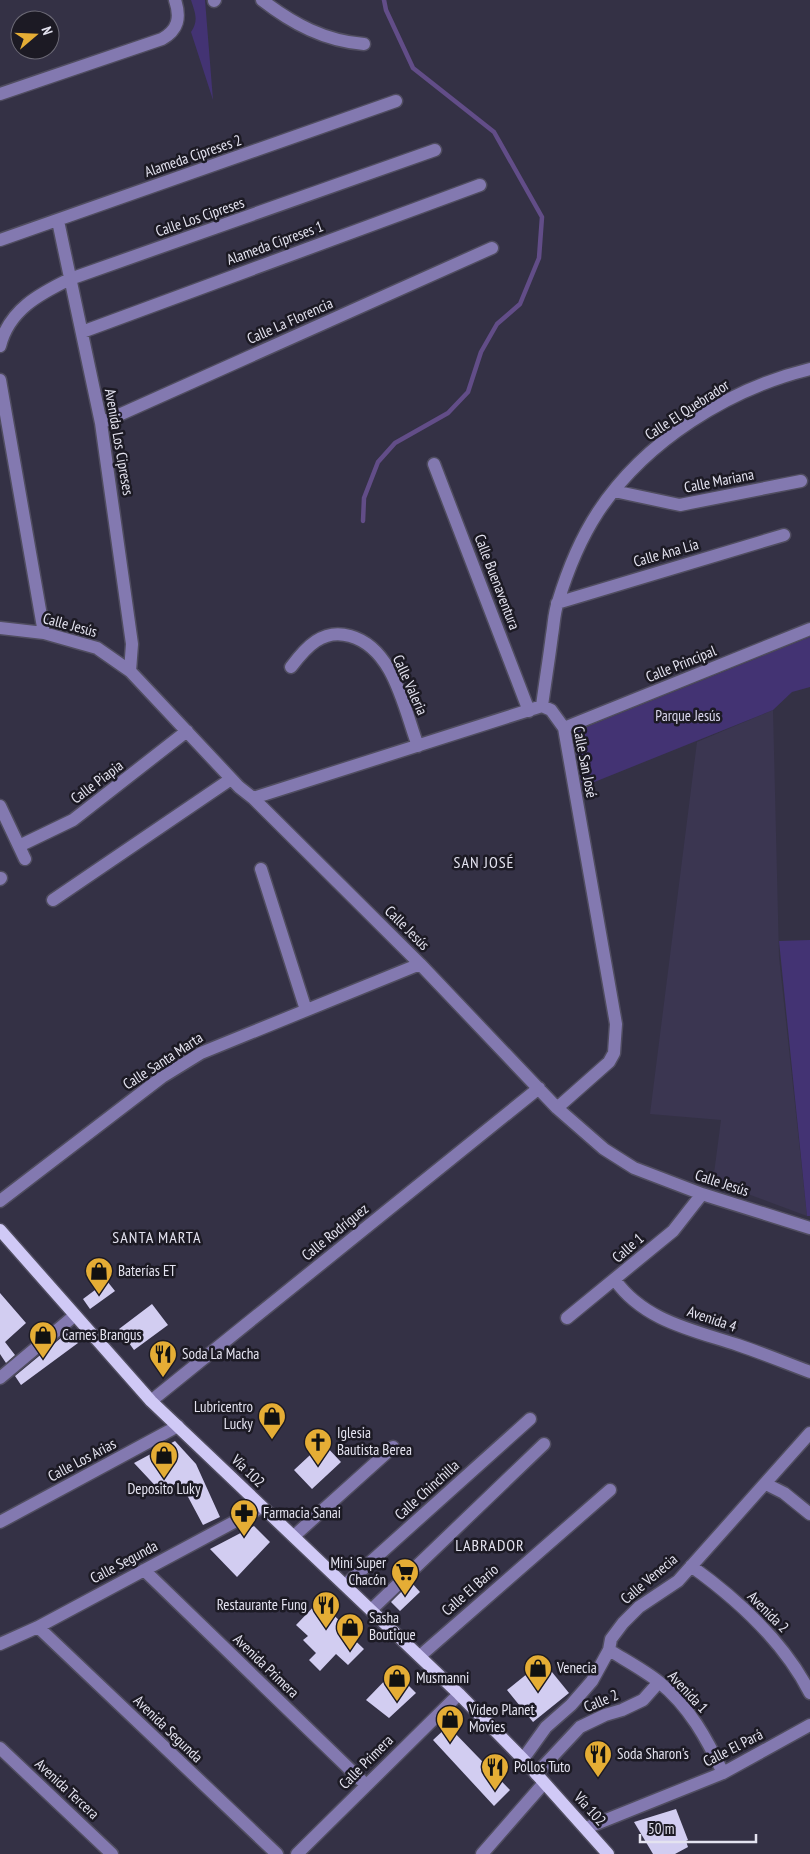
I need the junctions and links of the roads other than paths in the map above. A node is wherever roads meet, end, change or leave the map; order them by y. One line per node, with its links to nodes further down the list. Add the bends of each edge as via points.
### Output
1 (175, 0): 6 (street, via 179,19 171,34 162,39)
2 (262, 0): 4 (street)
3 (284, 0): 4 (street)
4 (278, 12): 5 (street, via 321,36 342,43)
5 (364, 44)
6 (0, 94)
7 (396, 101): 10 (street, Alameda Cipreses 2)
8 (435, 150): 13 (street, Calle Los Cipreses)
9 (480, 185): 14 (street, Alameda Cipreses 1)
10 (58, 221): 11 (street, Alameda Cipreses 2); 13 (street, Avenida Los Cipreses)
11 (0, 240)
12 (492, 248): 18 (street, Calle La Florencia)
13 (70, 280): 14 (street, Avenida Los Cipreses); 15 (street, Calle Los Cipreses, via 41,293 22,308)
14 (82, 332): 18 (street, Avenida Los Cipreses)
15 (1, 341)
16 (810, 369): 21 (street, Calle El Quebrador, via 756,387 720,405 656,447)
17 (0, 380): 26 (street)
18 (100, 423): 28 (street, Avenida Los Cipreses, via 132,644)
19 (434, 464): 30 (street, Calle Buenaventura)
20 (801, 481): 21 (street, Calle Mariana, via 680,505)
21 (614, 490): 23 (street, Calle El Quebrador, via 582,542)
22 (784, 536): 23 (street, Calle Ana Lía)
23 (557, 603): 29 (street, Calle El Quebrador)
24 (0, 628): 26 (street, Calle Jesús)
25 (810, 629): 31 (street, Calle Principal)
26 (44, 632): 28 (street, Calle Jesús, via 97,648)
27 (291, 667): 33 (street, Calle Valeria, via 317,639 329,634 342,633 372,646 393,678)
28 (130, 671): 32 (street, Calle Jesús)
29 (542, 706): 30 (street); 31 (street, Calle San José, via 551,710)
30 (529, 710): 33 (street)
31 (564, 728): 44 (street, Calle San José, via 616,1039 609,1062)
32 (187, 731): 34 (street, Calle Jesús); 37 (street, Calle Piapia, via 73,820)
33 (418, 746): 35 (street)
34 (231, 779): 35 (street, Calle Jesús); 40 (street)
35 (253, 798): 41 (street, Calle Jesús)
36 (0, 806): 37 (street)
37 (19, 846): 38 (street)
38 (25, 858)
39 (261, 868): 42 (street)
40 (53, 900)
41 (420, 964): 42 (street, Calle Santa Marta); 43 (street, Calle Jesús)
42 (306, 1010): 46 (street, Calle Santa Marta, via 193,1058 162,1077)
43 (539, 1088): 44 (street, Calle Jesús); 54 (street, Calle Rodríguez)
44 (557, 1108): 45 (street, Calle Jesús, via 604,1149 634,1168)
45 (702, 1194): 47 (street, Calle Jesús); 49 (street, Calle 1, via 673,1231)
46 (0, 1201)
47 (810, 1228)
48 (0, 1230): 50 (main road, Vía 102)
49 (615, 1280): 51 (street, Calle 1); 52 (street, Avenida 4, via 624,1294 664,1320)
50 (74, 1316): 53 (street); 54 (main road, Vía 102)
51 (567, 1318)
52 (810, 1372)
53 (0, 1378)
54 (151, 1401): 56 (main road, Vía 102)
55 (530, 1419): 68 (street, Calle Chinchilla)
56 (178, 1426): 62 (main road, Vía 102); 64 (street, Calle Los Arias)
57 (810, 1433): 60 (street, Calle Venecia)
58 (544, 1444): 69 (street)
59 (393, 1447): 65 (street)
60 (766, 1484): 63 (street, via 784,1493); 66 (street, Calle Venecia)
61 (610, 1490): 73 (street, Calle El Bario)
62 (262, 1507): 65 (main road, Vía 102); 67 (street, Calle Segunda)
63 (810, 1514)
64 (0, 1522)
65 (294, 1536): 68 (main road, Vía 102)
66 (691, 1566): 72 (street, Calle Venecia, via 623,1623 611,1639); 75 (street, Avenida 2, via 742,1608 773,1639 798,1668)
67 (144, 1570): 70 (street, Calle Segunda); 82 (street, Avenida Primera)
68 (345, 1585): 69 (main road, Vía 102)
69 (371, 1610): 73 (main road, Vía 102)
70 (38, 1627): 71 (street, Calle Segunda); 85 (street, Avenida Segunda)
71 (0, 1644)
72 (609, 1650): 74 (street, Avenida 1); 79 (street, Calle Venecia, via 592,1680 546,1727)
73 (420, 1656): 76 (main road, Vía 102)
74 (659, 1682): 80 (street, Avenida 1, via 688,1712 708,1741); 81 (street, Calle 2, via 642,1700 580,1727)
75 (810, 1693)
76 (459, 1694): 79 (main road, Vía 102); 82 (street, Calle Primera)
77 (810, 1725): 80 (street, Calle El Pará)
78 (0, 1748): 84 (street, Avenida Tercera)
79 (523, 1759): 81 (main road, Vía 102)
80 (723, 1774): 83 (street, Calle El Pará)
81 (540, 1779): 83 (main road, Vía 102); 87 (street, Calle 2)
82 (366, 1785): 86 (street, Calle Primera)
83 (586, 1828): 88 (main road, Vía 102)
84 (112, 1854)
85 (277, 1854)
86 (297, 1854)
87 (482, 1854)
88 (608, 1854)

